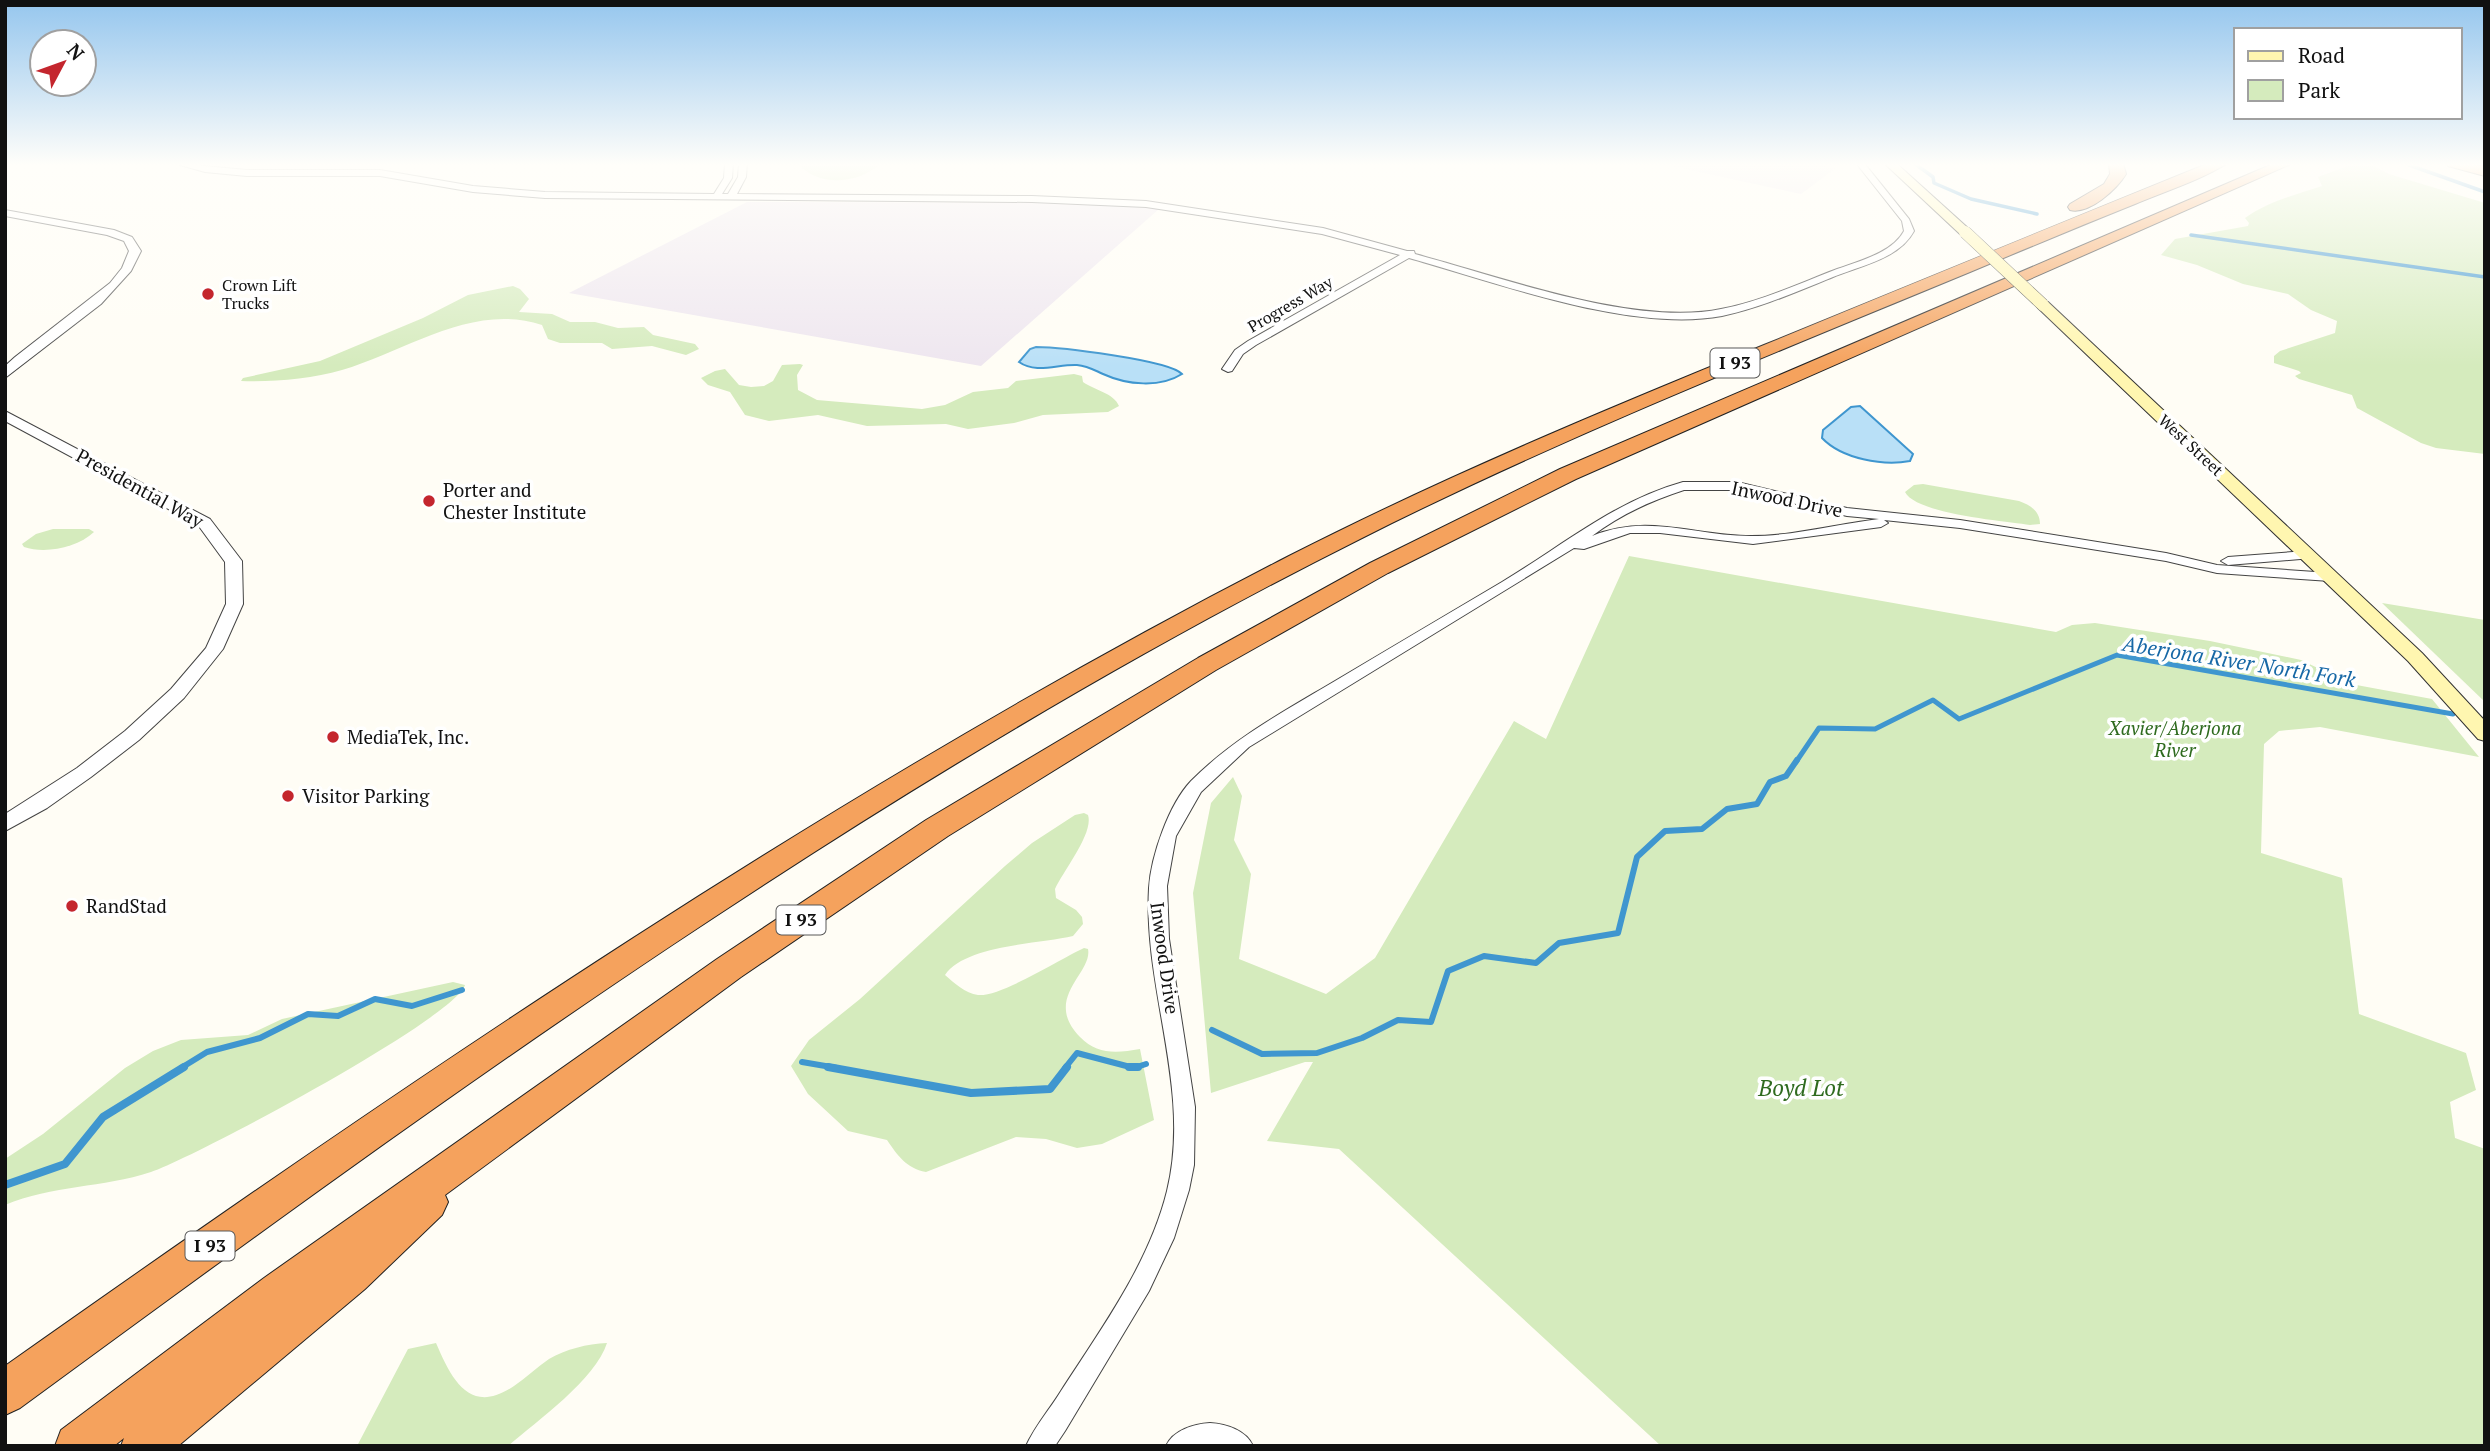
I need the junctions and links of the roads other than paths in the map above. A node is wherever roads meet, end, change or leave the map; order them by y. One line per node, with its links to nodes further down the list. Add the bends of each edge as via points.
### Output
1 (98, 231): 11 (street, via 132,243 135,251 127,268 99,299)
2 (1316, 231): 9 (street)
3 (1909, 231): 9 (street, via 1905,240 1883,254 1835,274 1729,311 1666,316 1611,310)
4 (1964, 231): 14 (main road, West Street, bridge)
5 (2034, 231): 8 (highway)
6 (2056, 231): 8 (highway, I 93)
7 (2129, 231): 20 (highway, I 93, via 1604,458 1358,579 1160,691 937,828)
8 (2007, 251): 21 (highway, I 93, via 1480,472 1286,567 1067,687 828,831 579,992)
9 (1411, 253): 10 (street, Progress Way, via 1252,343)
10 (1228, 369)
11 (5, 374)
12 (5, 415): 19 (street, Presidential Way, via 204,522 229,550 237,586 233,610 216,644 171,701 95,766)
13 (1911, 519): 15 (street, Inwood Drive, via 1757,540 1630,529); 15 (street, Inwood Drive, via 1817,507 1737,486 1690,485 1652,496 1609,517); 16 (street, Inwood Drive)
14 (2307, 555): 16 (street, Inwood Drive, via 2249,561); 17 (main road, West Street)
15 (1555, 556): 24 (street, Inwood Drive, via 1243,743 1215,765 1181,804 1165,838 1156,895 1185,1125 1177,1198 1149,1271)
16 (2166, 557): 17 (street, Inwood Drive, via 2234,571)
17 (2330, 577): 18 (main road, West Street, via 2436,678)
18 (2485, 734)
19 (5, 824)
20 (515, 1120): 22 (highway, I 93); 23 (highway, via 351,1275)
21 (8, 1391)
22 (77, 1446)
23 (143, 1446)
24 (1039, 1446)
25 (1179, 1446): 26 (street, via 1215,1434)
26 (1240, 1446)

